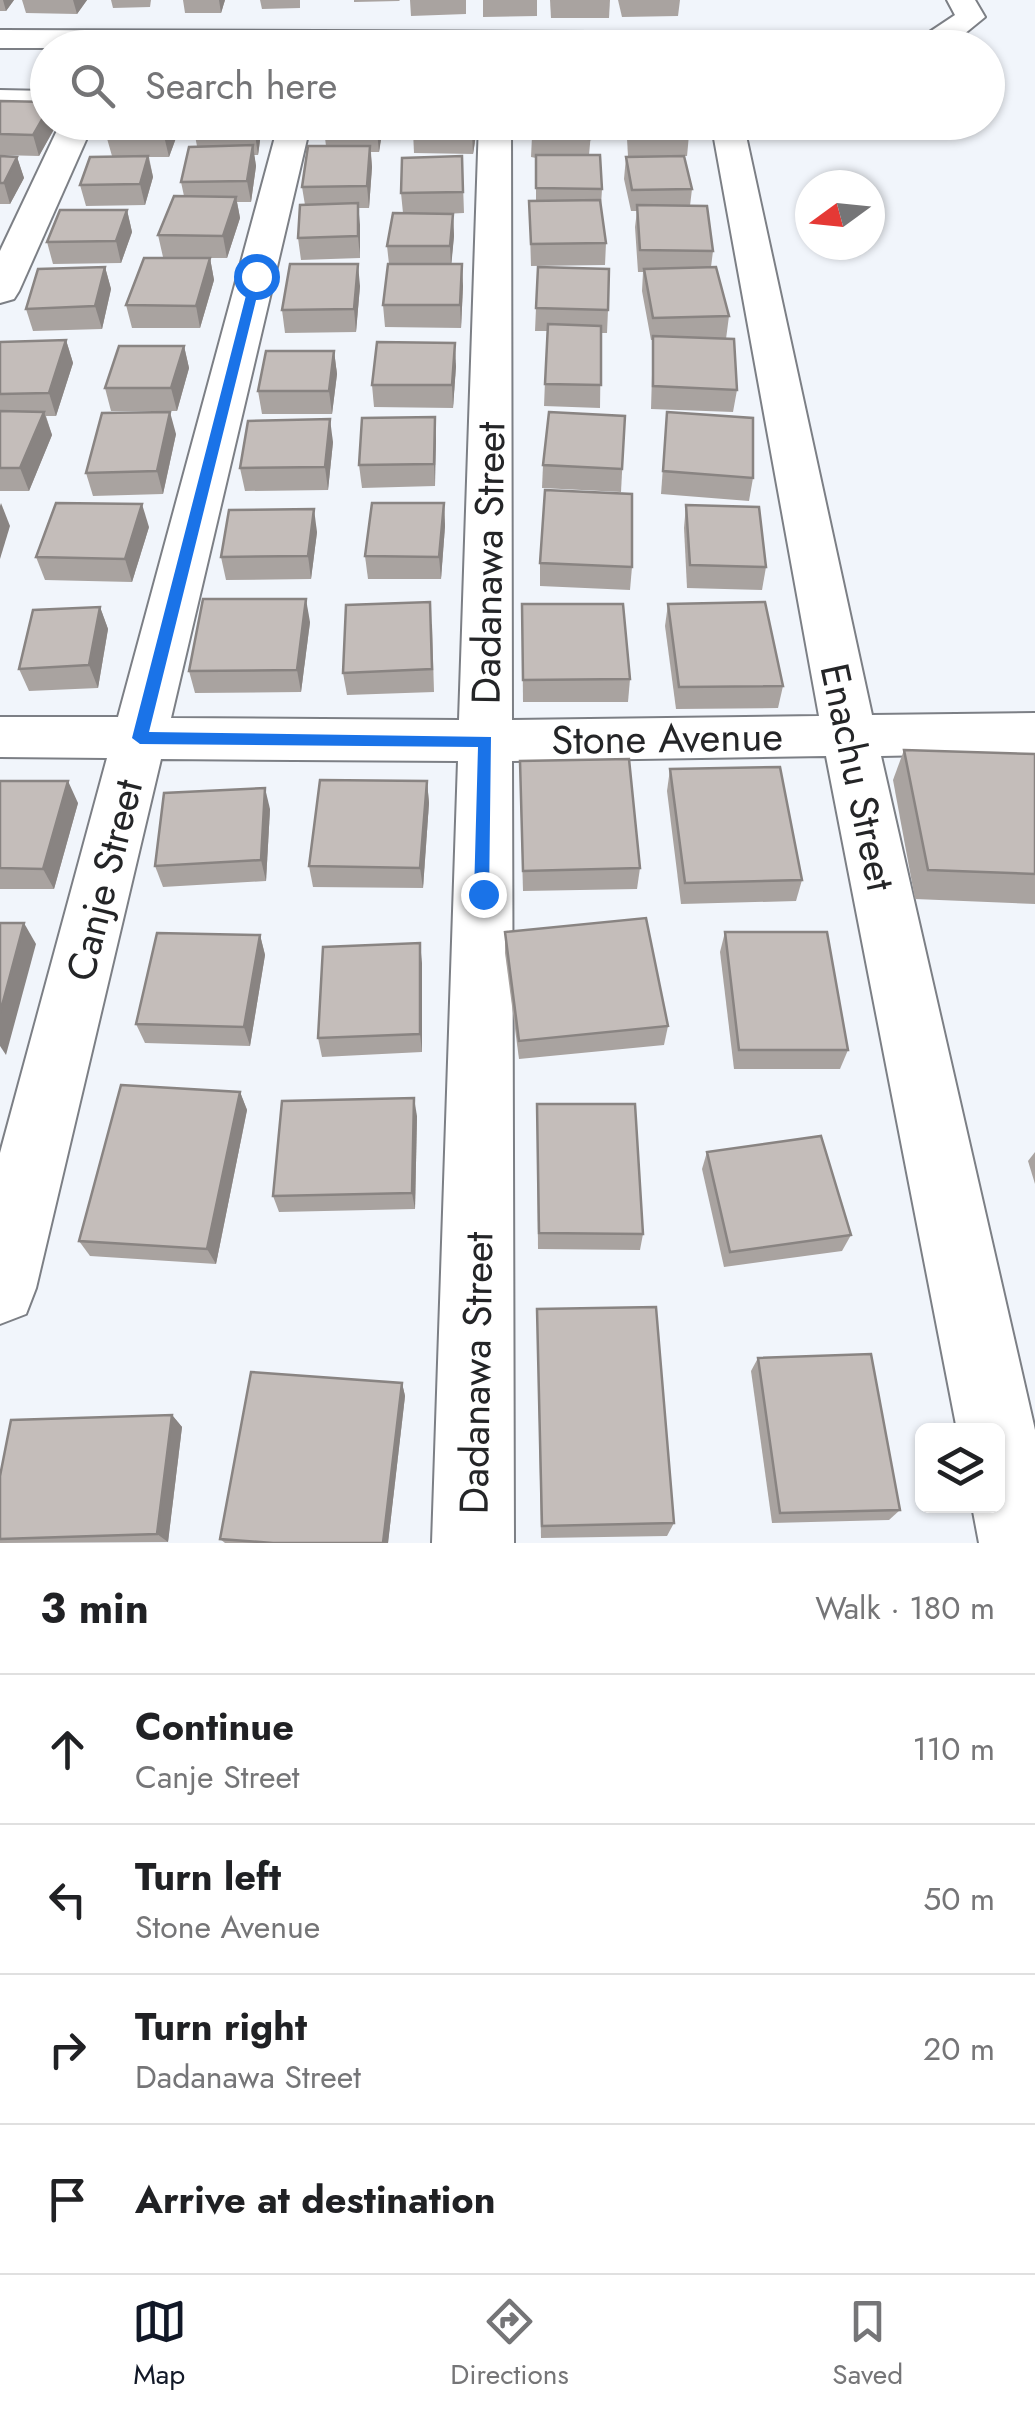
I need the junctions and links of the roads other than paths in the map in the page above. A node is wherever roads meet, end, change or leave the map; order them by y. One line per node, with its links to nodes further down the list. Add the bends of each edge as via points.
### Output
1 (961, 0): 2 (street, via 971,17)
2 (952, 30)
3 (0, 39): 4 (street)
4 (30, 39)
5 (0, 100): 6 (street)
6 (30, 100)
7 (70, 140): 11 (street)
8 (290, 140): 15 (street, Canje Street)
9 (495, 140): 16 (street, Dadanawa Street)
10 (731, 140): 13 (street, Enachu Street)
11 (0, 291)
12 (1035, 734): 13 (street, Stone Avenue)
13 (849, 735): 16 (street, Stone Avenue); 18 (street, Enachu Street)
14 (0, 737): 15 (street, Stone Avenue)
15 (140, 738): 16 (street, Stone Avenue); 17 (street, Canje Street)
16 (486, 741): 20 (street, Dadanawa Street)
17 (0, 1288)
18 (995, 1423)
19 (1005, 1472): 21 (street, Enachu Street)
20 (473, 1543)
21 (1020, 1543)

